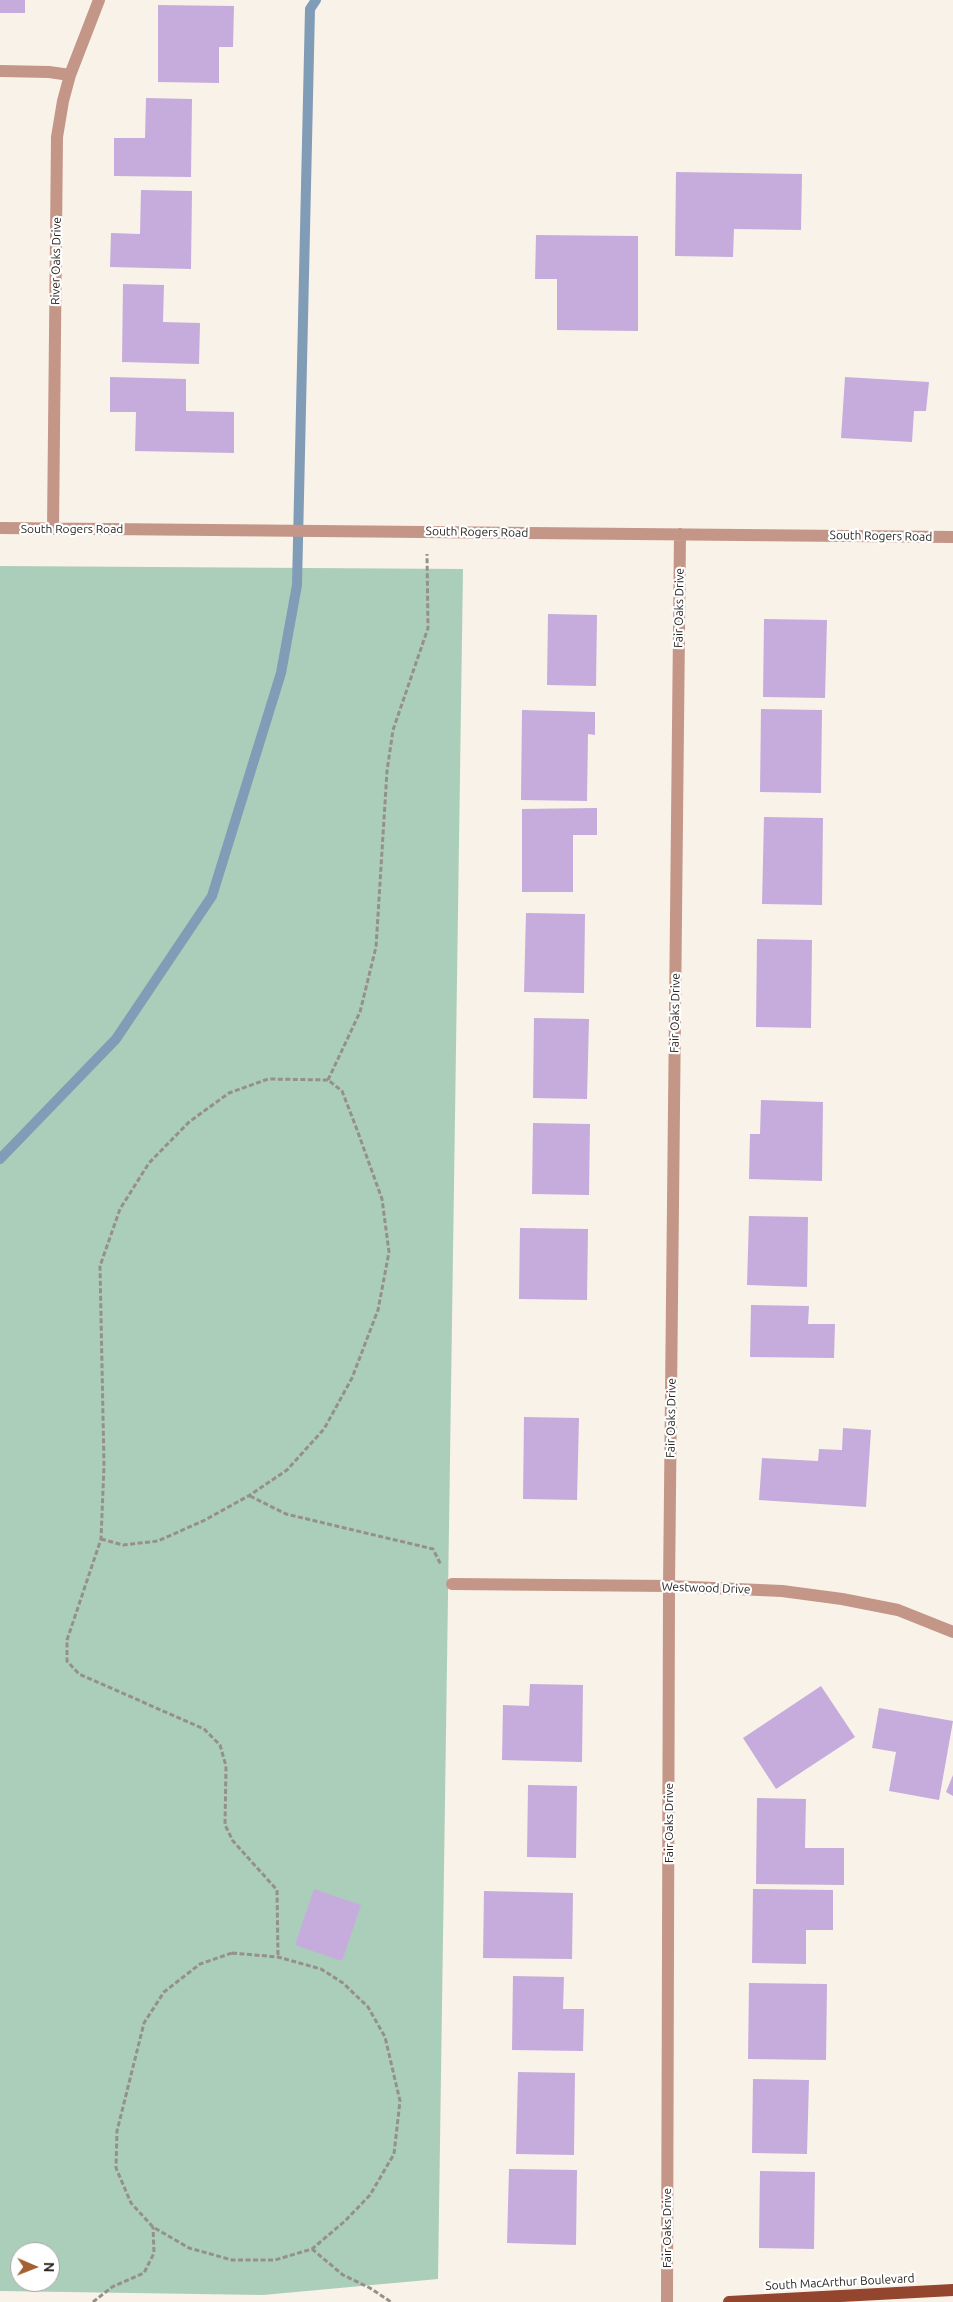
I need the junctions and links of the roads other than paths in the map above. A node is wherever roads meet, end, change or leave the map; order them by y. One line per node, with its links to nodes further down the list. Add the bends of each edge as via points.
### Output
1 (99, 0): 3 (street, River Oaks Drive)
2 (0, 71): 3 (street)
3 (70, 75): 5 (street, River Oaks Drive, via 58,137)
4 (0, 528): 5 (street, South Rogers Road)
5 (53, 529): 6 (street, South Rogers Road)
6 (680, 534): 7 (street, South Rogers Road); 9 (street, Fair Oaks Drive)
7 (953, 537)
8 (452, 1584): 9 (street, Westwood Drive)
9 (670, 1586): 10 (street, Westwood Drive, via 782,1591 842,1599 898,1610); 12 (street, Fair Oaks Drive)
10 (953, 1632)
11 (953, 2290): 13 (main road, South MacArthur Boulevard)
12 (666, 2302)
13 (729, 2302)

